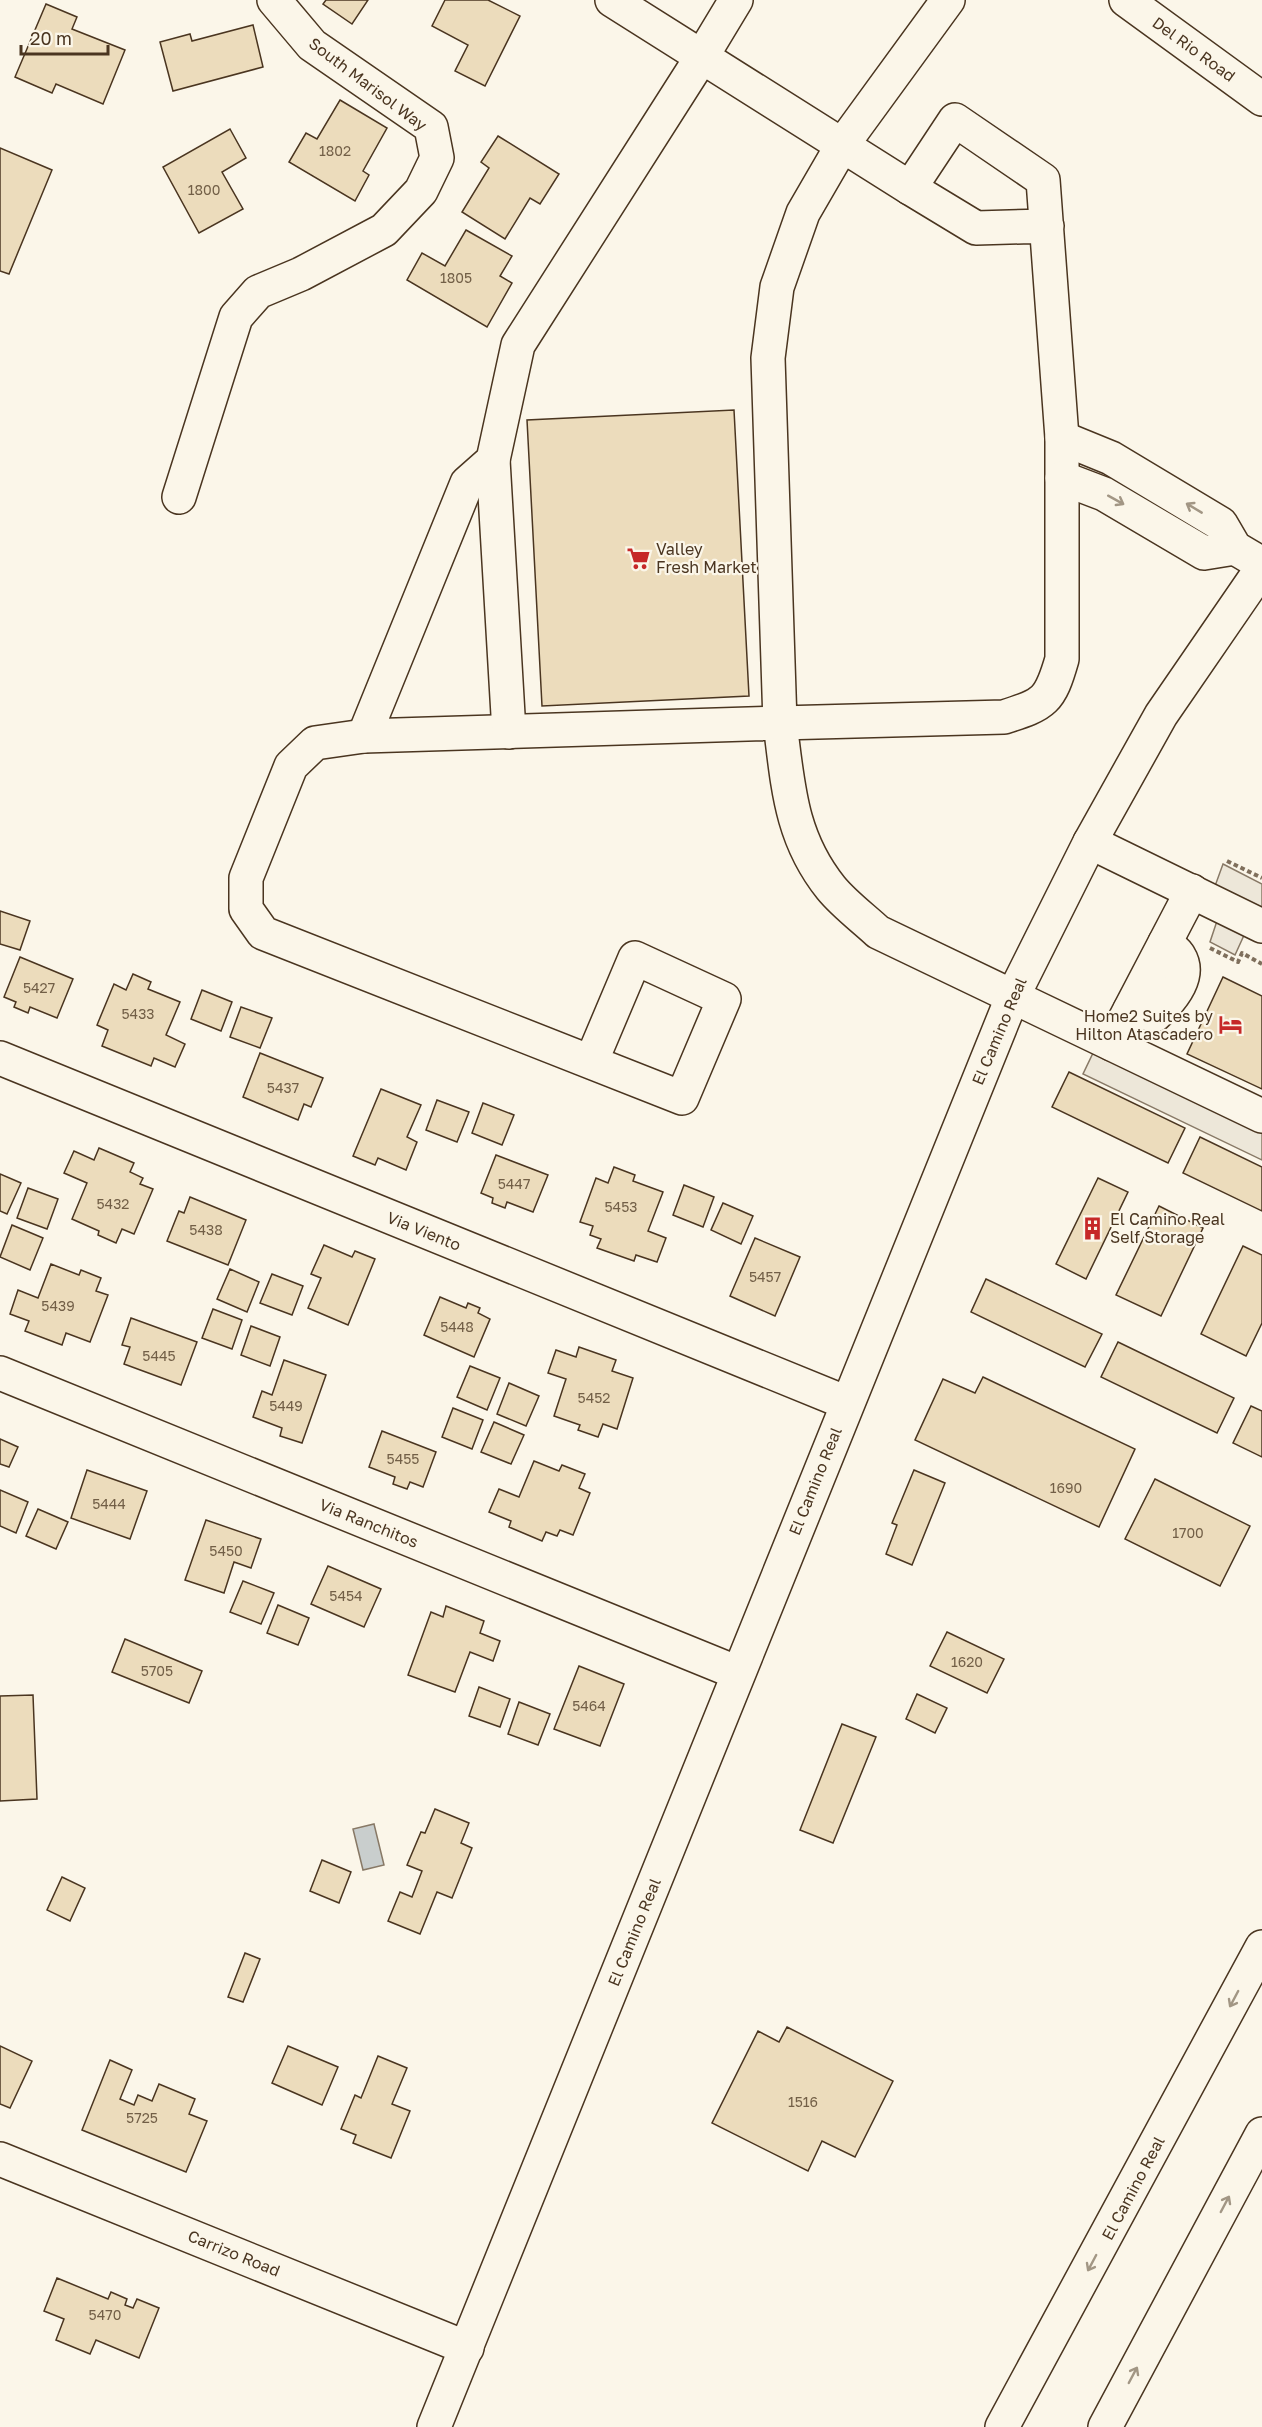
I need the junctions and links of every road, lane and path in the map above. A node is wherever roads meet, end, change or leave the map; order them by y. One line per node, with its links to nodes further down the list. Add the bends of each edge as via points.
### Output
1 (274, 0): 14 (main road, South Marisol Way, via 312,45 431,127 437,158 421,192 384,230 258,292 236,317)
2 (612, 0): 6 (main road)
3 (736, 0): 6 (main road)
4 (948, 0): 8 (main road)
5 (1126, 0): 7 (main road, Del Rio Road)
6 (701, 58): 8 (main road); 12 (main road, via 518,345)
7 (1262, 99)
8 (843, 144): 9 (main road); 16 (main road, via 803,213 777,288 768,358)
9 (910, 188): 10 (main road, via 976,228); 10 (main road, via 955,120 1043,180)
10 (1047, 226): 11 (main road)
11 (1062, 438): 13 (main road); 15 (main road, one-way to 11, via 1221,524 1111,458)
12 (493, 460): 17 (main road); 18 (main road, via 466,483)
13 (1062, 478): 15 (main road, one-way to 15, via 1104,494 1204,553); 16 (main road, via 1062,659 1054,687 1036,707 1004,717)
14 (179, 496)
15 (1253, 560): 19 (main road, El Camino Real)
16 (780, 723): 17 (main road); 24 (main road, via 791,805 803,845 832,888 878,932)
17 (509, 732): 18 (main road)
18 (364, 736): 27 (main road, via 315,743 291,766 246,878 246,909 263,933)
19 (1090, 842): 22 (main road); 24 (main road, El Camino Real)
20 (1227, 861): 21 (path)
21 (1262, 878)
22 (1192, 891): 23 (main road); 25 (main road)
23 (1262, 926)
24 (1012, 998): 25 (main road); 30 (main road, El Camino Real)
25 (1112, 1044): 28 (main road)
26 (0, 1058): 30 (main road, Via Viento)
27 (591, 1062): 27 (main road, via 682,1098 724,999 635,958)
28 (1262, 1116)
29 (0, 1373): 31 (main road, Via Ranchitos)
30 (847, 1403): 31 (main road, El Camino Real)
31 (738, 1673): 35 (main road, El Camino Real)
32 (1262, 1947): 37 (main road, El Camino Real, one-way to 37)
33 (1262, 2134): 38 (main road, one-way to 33)
34 (0, 2159): 35 (main road, Carrizo Road)
35 (467, 2348): 36 (main road, El Camino Real)
36 (434, 2427)
37 (1002, 2427)
38 (1105, 2427)

